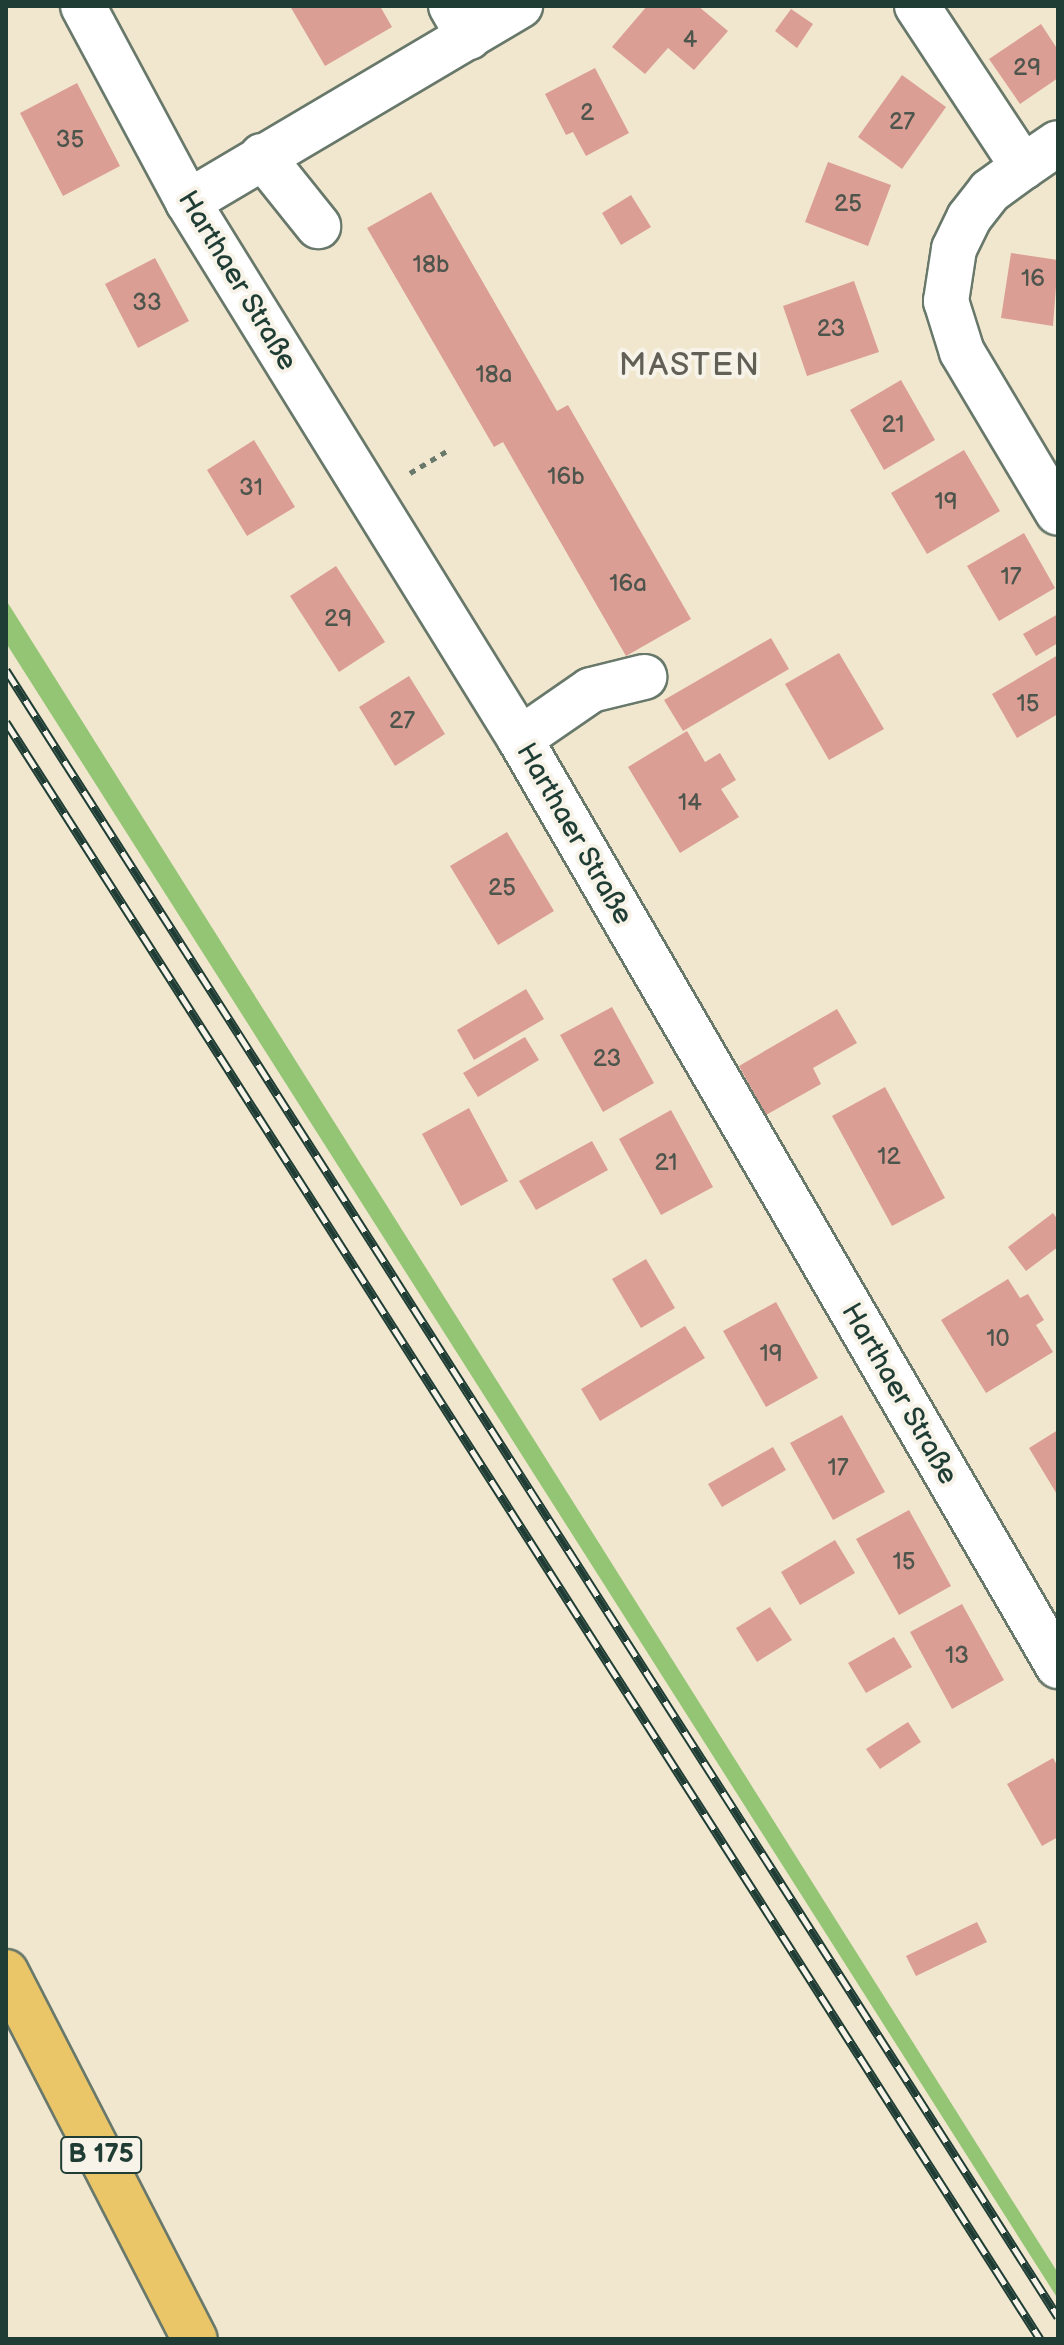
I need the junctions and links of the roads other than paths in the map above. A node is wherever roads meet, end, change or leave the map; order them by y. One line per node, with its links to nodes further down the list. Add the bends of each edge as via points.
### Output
1 (83, 6): 7 (street, Harthaer Straße)
2 (520, 6): 4 (street)
3 (917, 6): 5 (street)
4 (460, 22): 6 (street)
5 (1041, 155): 9 (street, via 990,191 969,218 954,249 946,301 962,352)
6 (262, 156): 7 (street); 8 (street)
7 (188, 202): 11 (street, Harthaer Straße)
8 (318, 226)
9 (1058, 513)
10 (644, 677): 11 (street, via 591,690)
11 (520, 739): 12 (street, Harthaer Straße)
12 (1043, 1609): 13 (street, Harthaer Straße)
13 (1058, 1666)
14 (6, 1972): 15 (main road, B 175)
15 (195, 2339)

